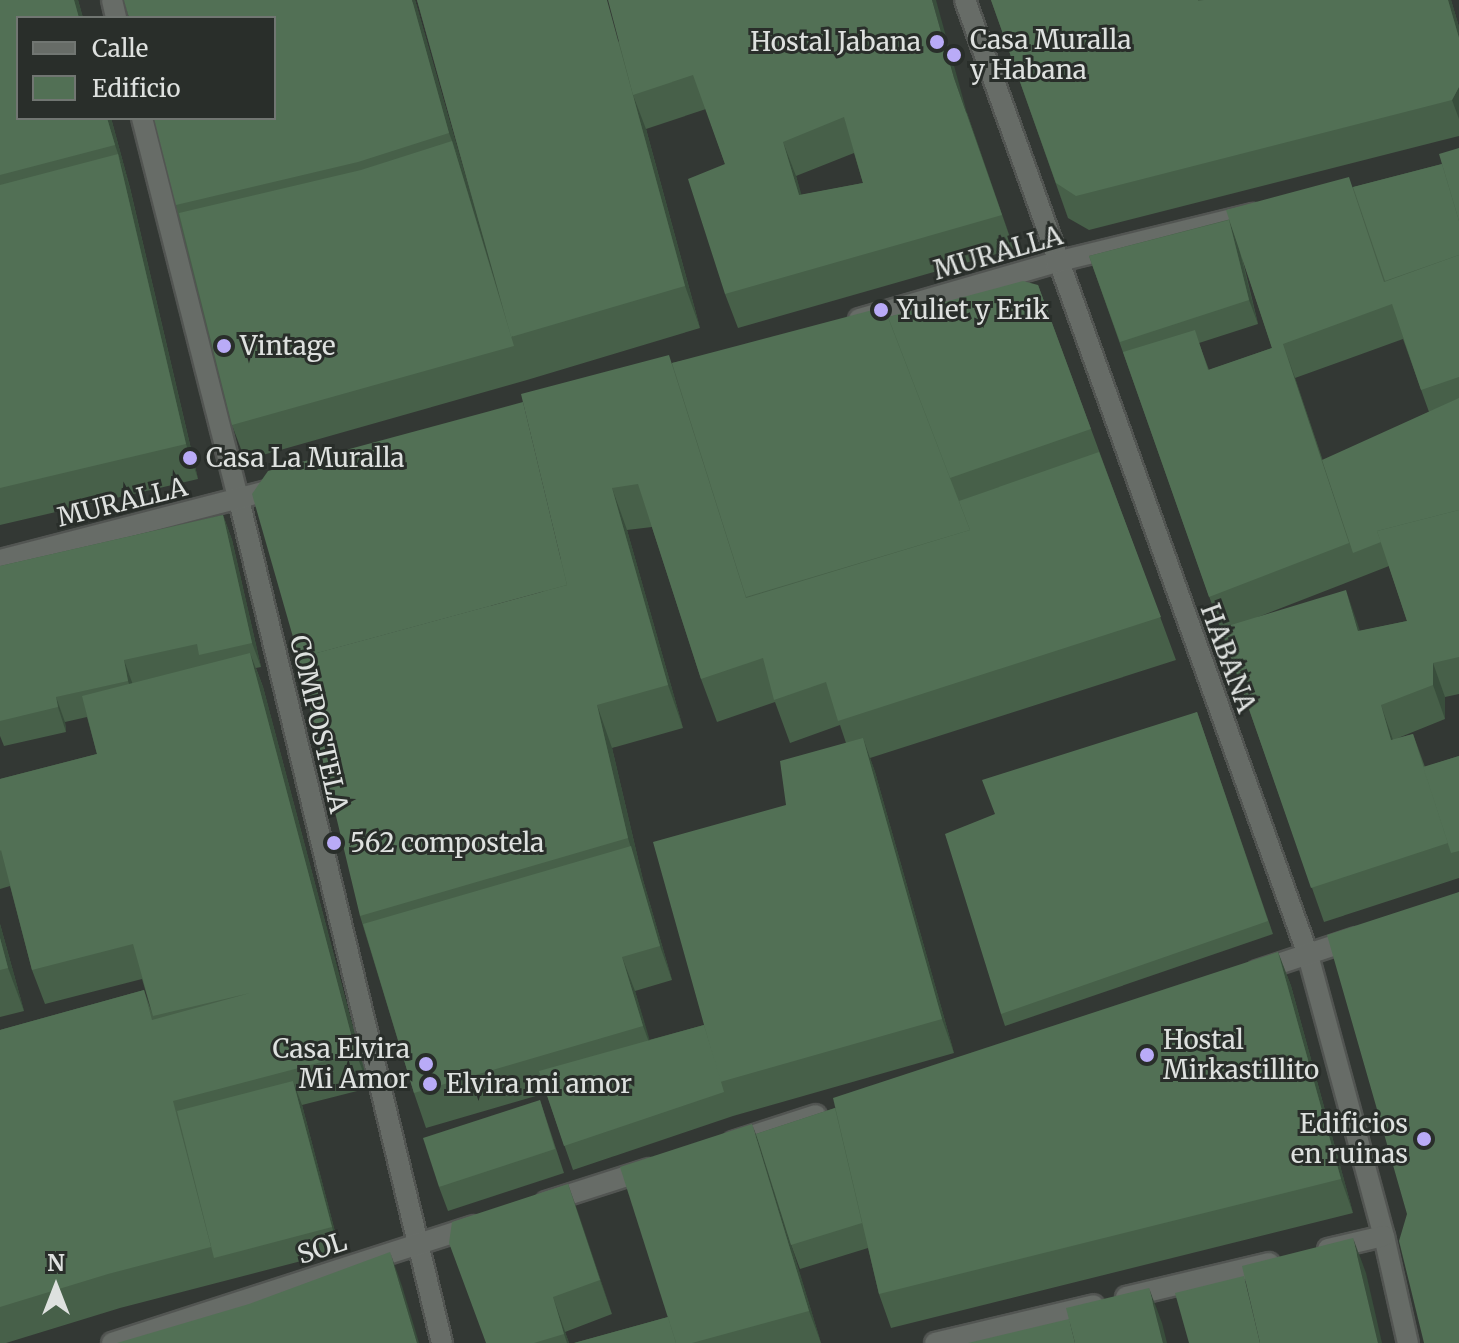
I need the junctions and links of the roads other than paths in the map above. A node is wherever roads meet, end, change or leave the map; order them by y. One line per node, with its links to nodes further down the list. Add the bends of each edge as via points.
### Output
1 (965, 0): 4 (street, HABANA)
2 (143, 120): 7 (street, COMPOSTELA)
3 (1273, 209): 4 (street, MURALLA)
4 (1056, 262): 5 (street, MURALLA); 10 (street, HABANA)
5 (844, 324)
6 (300, 482): 7 (street, MURALLA)
7 (239, 500): 8 (street, MURALLA); 18 (street, COMPOSTELA)
8 (0, 560)
9 (1368, 934): 10 (street)
10 (1308, 955): 11 (street); 17 (street, HABANA)
11 (1232, 979)
12 (840, 1107): 13 (street)
13 (719, 1146)
14 (673, 1161): 15 (street)
15 (522, 1210)
16 (492, 1220): 18 (street, SOL)
17 (1384, 1236): 21 (street); 22 (street, HABANA)
18 (417, 1245): 19 (street, SOL); 20 (street, COMPOSTELA)
19 (112, 1343)
20 (442, 1343)
21 (935, 1343)
22 (1408, 1343)

